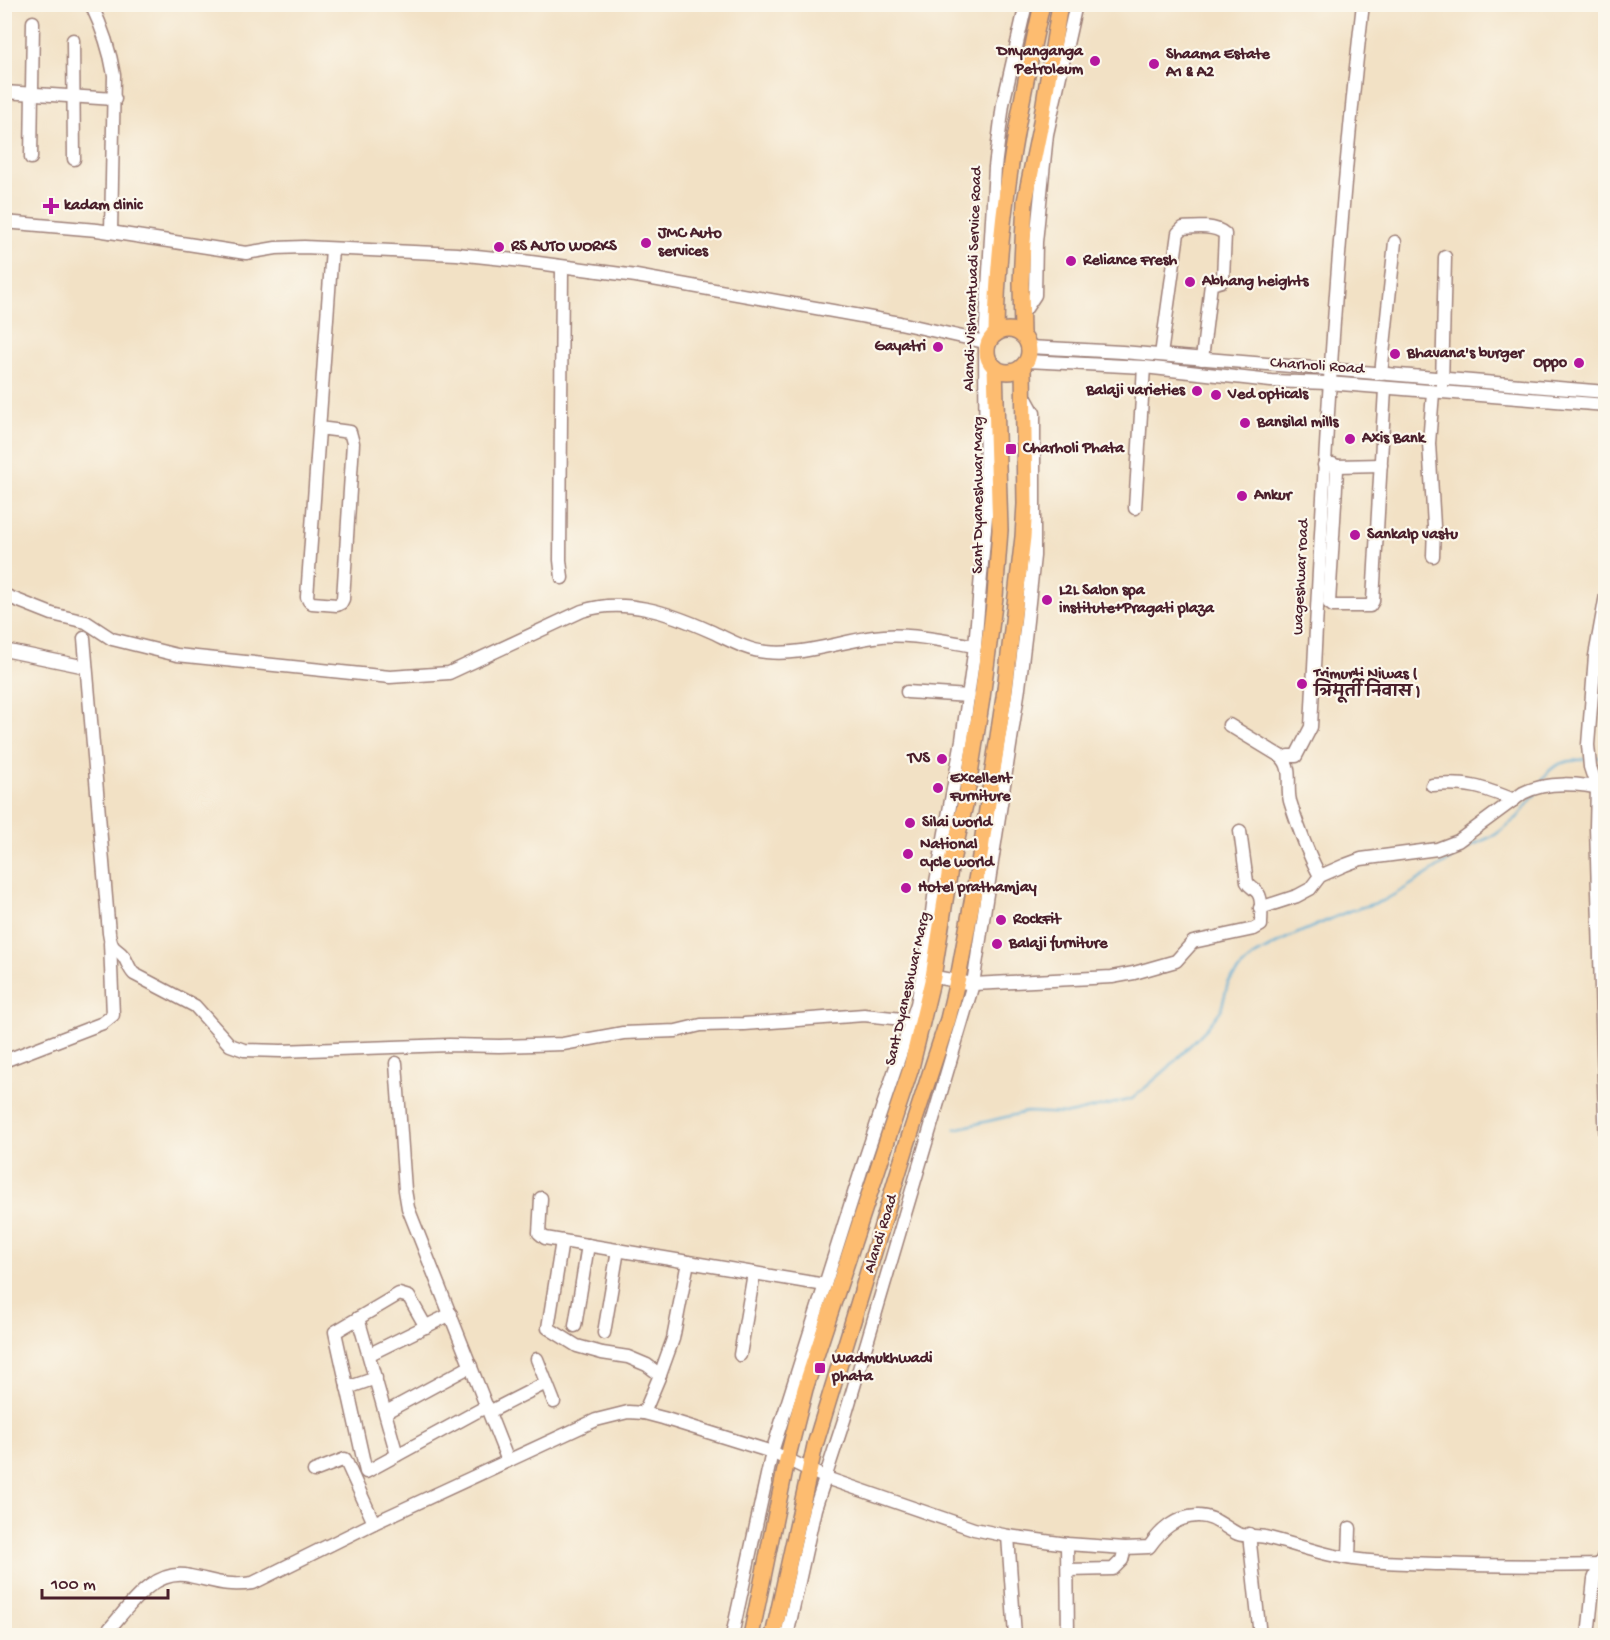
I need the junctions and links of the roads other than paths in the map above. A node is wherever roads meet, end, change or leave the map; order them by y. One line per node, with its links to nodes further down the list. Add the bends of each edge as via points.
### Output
1 (91, 4): 12 (street, via 110,53)
2 (1026, 4): 22 (street, Alandi-Vishrantwadi Service Road, via 997,141)
3 (1042, 4): 22 (main road, via 1016,132)
4 (1060, 4): 21 (main road, via 1025,201)
5 (1076, 4): 21 (street, via 1047,134 1035,295)
6 (1363, 4): 30 (street, wageshwar road)
7 (33, 22): 10 (street)
8 (73, 40): 11 (street)
9 (4, 92): 10 (street)
10 (32, 94): 11 (street); 13 (street)
11 (72, 96): 12 (street); 14 (street)
12 (115, 99): 16 (street)
13 (31, 158)
14 (74, 159)
15 (4, 222): 16 (street)
16 (111, 232): 18 (street, via 246,253 304,247)
17 (1395, 242): 31 (street)
18 (332, 249): 20 (street, via 457,254); 39 (street)
19 (1445, 257): 32 (street)
20 (562, 267): 22 (street, via 636,276); 44 (street)
21 (1022, 316): 24 (main road)
22 (990, 340): 24 (main road, via 1009,330); 28 (main road, Sant Dyaneshwar Marg, via 988,357); 48 (street, Alandi-Vishrantwadi Service Road, via 986,516)
23 (1098, 351): 24 (street, Charholi Road); 25 (street, Charholi Road); 27 (street)
24 (1025, 352): 27 (street, Charholi Road); 28 (main road, via 1010,372); 37 (main road)
25 (1161, 355): 26 (street, Charholi Road); 26 (street, via 1178,233 1183,228 1202,227 1225,234 1223,278 1211,284)
26 (1202, 359): 30 (street, Charholi Road)
27 (1096, 364): 29 (street, Charholi Road)
28 (995, 367): 62 (main road, Sant Dyaneshwar Marg, via 1000,530 995,597 965,805)
29 (1144, 367): 33 (street, Charholi Road); 42 (street)
30 (1329, 370): 31 (street, Charholi Road); 33 (street, wageshwar road)
31 (1381, 374): 32 (street, Charholi Road)
32 (1442, 379): 35 (street, Charholi Road); 36 (street)
33 (1328, 383): 34 (street, Charholi Road); 41 (street, wageshwar road)
34 (1385, 389): 36 (street, Charholi Road); 40 (street)
35 (1605, 392)
36 (1437, 393): 38 (street, Charholi Road); 43 (street, via 1429,443)
37 (1023, 395): 63 (main road, via 1025,504 1013,634); 64 (street, via 1034,413 1034,556 1019,688)
38 (1605, 405)
39 (319, 428): 39 (street, via 308,597 312,603 337,605 343,599 353,443 351,432)
40 (1381, 465): 41 (street); 41 (street, via 1370,606 1329,603)
41 (1330, 466): 54 (street, wageshwar road, via 1311,727 1296,756)
42 (1135, 508)
43 (1433, 556)
44 (562, 578)
45 (4, 595): 48 (street, via 52,614 86,622 112,639 177,655 390,676 449,673 582,611 612,604 629,605 695,624 764,652 799,652 888,636)
46 (1605, 595): 56 (street, via 1595,656 1588,745 1590,767)
47 (84, 638): 50 (street)
48 (975, 646): 52 (street, Alandi-Vishrantwadi Service Road)
49 (4, 650): 50 (street)
50 (86, 667): 61 (street)
51 (907, 692): 52 (street)
52 (969, 696): 62 (street, Alandi-Vishrantwadi Service Road, via 936,882 927,950)
53 (1229, 725): 54 (street)
54 (1284, 759): 59 (street, via 1289,766 1290,796 1300,836)
55 (1432, 785): 57 (street, via 1465,784)
56 (1601, 789): 57 (street, via 1539,787); 68 (street, via 1596,827)
57 (1514, 800): 59 (street, via 1449,845 1361,860)
58 (1240, 831): 60 (street, via 1247,882 1259,894)
59 (1320, 876): 60 (street, via 1310,889 1297,896)
60 (1260, 908): 64 (street, via 1259,927 1193,942 1180,959 1153,969 1112,977)
61 (110, 940): 65 (street, via 129,970 195,1006 230,1045 244,1050 563,1044 701,1025 864,1015); 66 (street, via 113,1015 103,1023)
62 (928, 976): 63 (street); 65 (street, Alandi-Vishrantwadi Service Road); 95 (main road, Sant Dyaneshwar Marg, via 911,1068 819,1345)
63 (958, 977): 64 (street); 98 (main road)
64 (973, 984): 99 (street, Alandi Road)
65 (912, 1020): 75 (street, Alandi-Vishrantwadi Service Road)
66 (4, 1060)
67 (396, 1064): 76 (street, via 408,1208)
68 (1605, 1149)
69 (541, 1198): 70 (street, via 539,1233)
70 (562, 1241): 71 (street); 85 (street, via 548,1328 577,1346 628,1357)
71 (588, 1245): 72 (street); 78 (street)
72 (618, 1250): 73 (street); 80 (street)
73 (688, 1262): 74 (street); 85 (street, via 673,1339)
74 (754, 1273): 75 (street); 82 (street)
75 (825, 1285): 93 (street, Alandi-Vishrantwadi Service Road)
76 (451, 1314): 79 (street); 84 (street)
77 (358, 1318): 79 (street, via 393,1296 404,1294); 81 (street); 88 (street, via 335,1332)
78 (575, 1326)
79 (426, 1327): 81 (street)
80 (604, 1333)
81 (370, 1354): 86 (street)
82 (740, 1355)
83 (537, 1359): 87 (street)
84 (471, 1366): 90 (street); 91 (street)
85 (660, 1375): 92 (street)
86 (376, 1378): 88 (street); 91 (street)
87 (546, 1383): 89 (street); 90 (street)
88 (347, 1388): 94 (street, via 366,1472)
89 (554, 1402)
90 (488, 1409): 94 (street); 96 (street)
91 (386, 1412): 94 (street)
92 (644, 1413): 93 (street); 96 (street, via 628,1412 596,1420)
93 (772, 1452): 95 (street); 111 (street)
94 (397, 1455)
95 (787, 1460): 98 (street); 112 (main road, Sant Dyaneshwar Marg)
96 (508, 1461): 100 (street)
97 (314, 1471): 100 (street, via 345,1459)
98 (810, 1471): 99 (street); 113 (main road)
99 (826, 1478): 103 (street, via 963,1526); 114 (street, Alandi Road, via 815,1509)
100 (374, 1523): 110 (street, via 254,1583 233,1586 186,1575 156,1581)
101 (1350, 1528): 107 (street)
102 (1249, 1534): 105 (street, via 1240,1535 1215,1520 1195,1516 1164,1529 1149,1546); 107 (street); 117 (street)
103 (1008, 1536): 104 (street); 115 (street)
104 (1067, 1544): 105 (street); 109 (street)
105 (1125, 1548): 109 (street, via 1122,1560 1113,1569)
106 (1605, 1550): 108 (street)
107 (1349, 1558): 108 (street, via 1483,1565)
108 (1602, 1565): 118 (street, via 1594,1579)
109 (1068, 1570): 116 (street)
110 (103, 1635)
111 (732, 1635)
112 (751, 1635)
113 (773, 1635)
114 (787, 1635)
115 (1015, 1635)
116 (1068, 1635)
117 (1260, 1635)
118 (1588, 1635)

